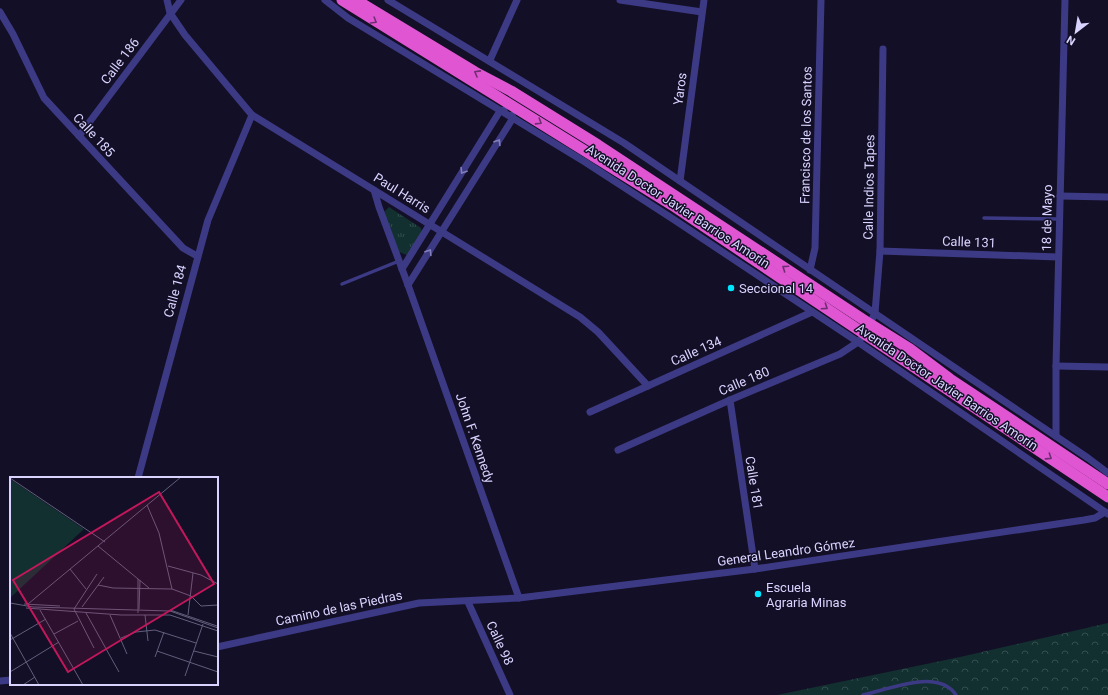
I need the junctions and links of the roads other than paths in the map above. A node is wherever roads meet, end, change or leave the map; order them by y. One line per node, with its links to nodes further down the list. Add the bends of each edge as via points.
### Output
1 (167, 0): 14 (street, Paul Harris)
2 (181, 0): 14 (street, Calle 186)
3 (325, 0): 19 (street, Avenida Doctor Javier Barrios Amorín, via 348,18)
4 (342, 0): 18 (highway, Avenida Doctor Javier Barrios Amorín, one-way to 18)
5 (356, 0): 17 (highway, Avenida Doctor Javier Barrios Amorín, one-way to 5)
6 (388, 0): 16 (street, Avenida Doctor Javier Barrios Amorín)
7 (516, 0): 16 (street)
8 (620, 0): 13 (street)
9 (704, 0): 13 (street, Yaros)
10 (821, 0): 36 (street, Francisco de los Santos, via 815,248)
11 (1065, 0): 25 (street, 18 de Mayo)
12 (0, 12): 22 (street, Calle 185, via 44,98)
13 (702, 12): 23 (street, Yaros)
14 (170, 13): 20 (street, Paul Harris, via 185,35); 22 (street, Calle 186)
15 (883, 49): 31 (street, Calle Indios Tapes)
16 (490, 60): 23 (street, Avenida Doctor Javier Barrios Amorín, via 624,143)
17 (519, 96): 18 (street); 41 (highway, Avenida Doctor Javier Barrios Amorín, one-way to 17, via 676,195)
18 (512, 108): 19 (street); 21 (street); 41 (highway, Avenida Doctor Javier Barrios Amorín, one-way to 41, via 672,205)
19 (500, 111): 21 (street, Avenida Doctor Javier Barrios Amorín); 29 (street, one-way to 29)
20 (252, 115): 24 (street, Paul Harris); 32 (street, Calle 184, via 208,220)
21 (513, 118): 30 (street, one-way to 21); 39 (street, Avenida Doctor Javier Barrios Amorín, via 585,162)
22 (79, 136): 32 (street, Calle 185, via 183,248)
23 (680, 182): 36 (street, Avenida Doctor Javier Barrios Amorín)
24 (374, 190): 29 (street, Paul Harris); 34 (street, John F. Kennedy)
25 (1060, 196): 26 (street); 28 (street, 18 de Mayo)
26 (1108, 197)
27 (984, 218): 28 (lane)
28 (1059, 219): 33 (street, 18 de Mayo)
29 (430, 224): 30 (street, Paul Harris); 35 (street)
30 (442, 232): 38 (street, one-way to 30); 44 (street, Paul Harris, via 580,317 598,332)
31 (880, 251): 33 (street, Calle 131); 40 (street, Calle Indios Tapes)
32 (197, 256): 50 (street, Calle 184)
33 (1058, 256): 42 (street, 18 de Mayo)
34 (399, 261): 35 (street, John F. Kennedy); 37 (lane)
35 (402, 269): 38 (street, John F. Kennedy)
36 (810, 270): 40 (street, Avenida Doctor Javier Barrios Amorín)
37 (342, 284)
38 (408, 285): 55 (street, John F. Kennedy)
39 (812, 312): 41 (street, Avenida Doctor Javier Barrios Amorín); 44 (street, Calle 134)
40 (875, 313): 41 (street, Calle Indios Tapes); 47 (street, Avenida Doctor Javier Barrios Amorín)
41 (864, 333): 45 (street, Calle 180, via 840,354); 51 (highway, Avenida Doctor Javier Barrios Amorín, via 910,349 950,379); 52 (highway, Avenida Doctor Javier Barrios Amorín, one-way to 52); 53 (street, Avenida Doctor Javier Barrios Amorín)
42 (1056, 366): 43 (street); 47 (street, 18 de Mayo)
43 (1108, 368)
44 (648, 386): 46 (street, Calle 134)
45 (730, 400): 48 (street, Calle 180); 54 (street, Calle 181)
46 (590, 412)
47 (1056, 436): 49 (street, Avenida Doctor Javier Barrios Amorín)
48 (618, 450)
49 (1108, 473)
50 (138, 477)
51 (1108, 484)
52 (1108, 497)
53 (1107, 513): 54 (street, General Leandro Gómez, via 1084,520)
54 (755, 569): 55 (street, General Leandro Gómez)
55 (519, 598): 56 (street, General Leandro Gómez)
56 (468, 602): 57 (street, Camino de las Piedras, via 439,601 397,607); 60 (street, Calle 98)
57 (218, 647)
58 (10, 680): 59 (street)
59 (0, 681)
60 (510, 695)
61 (864, 695): 62 (lane, via 923,681 938,681 951,688)
62 (956, 695)

